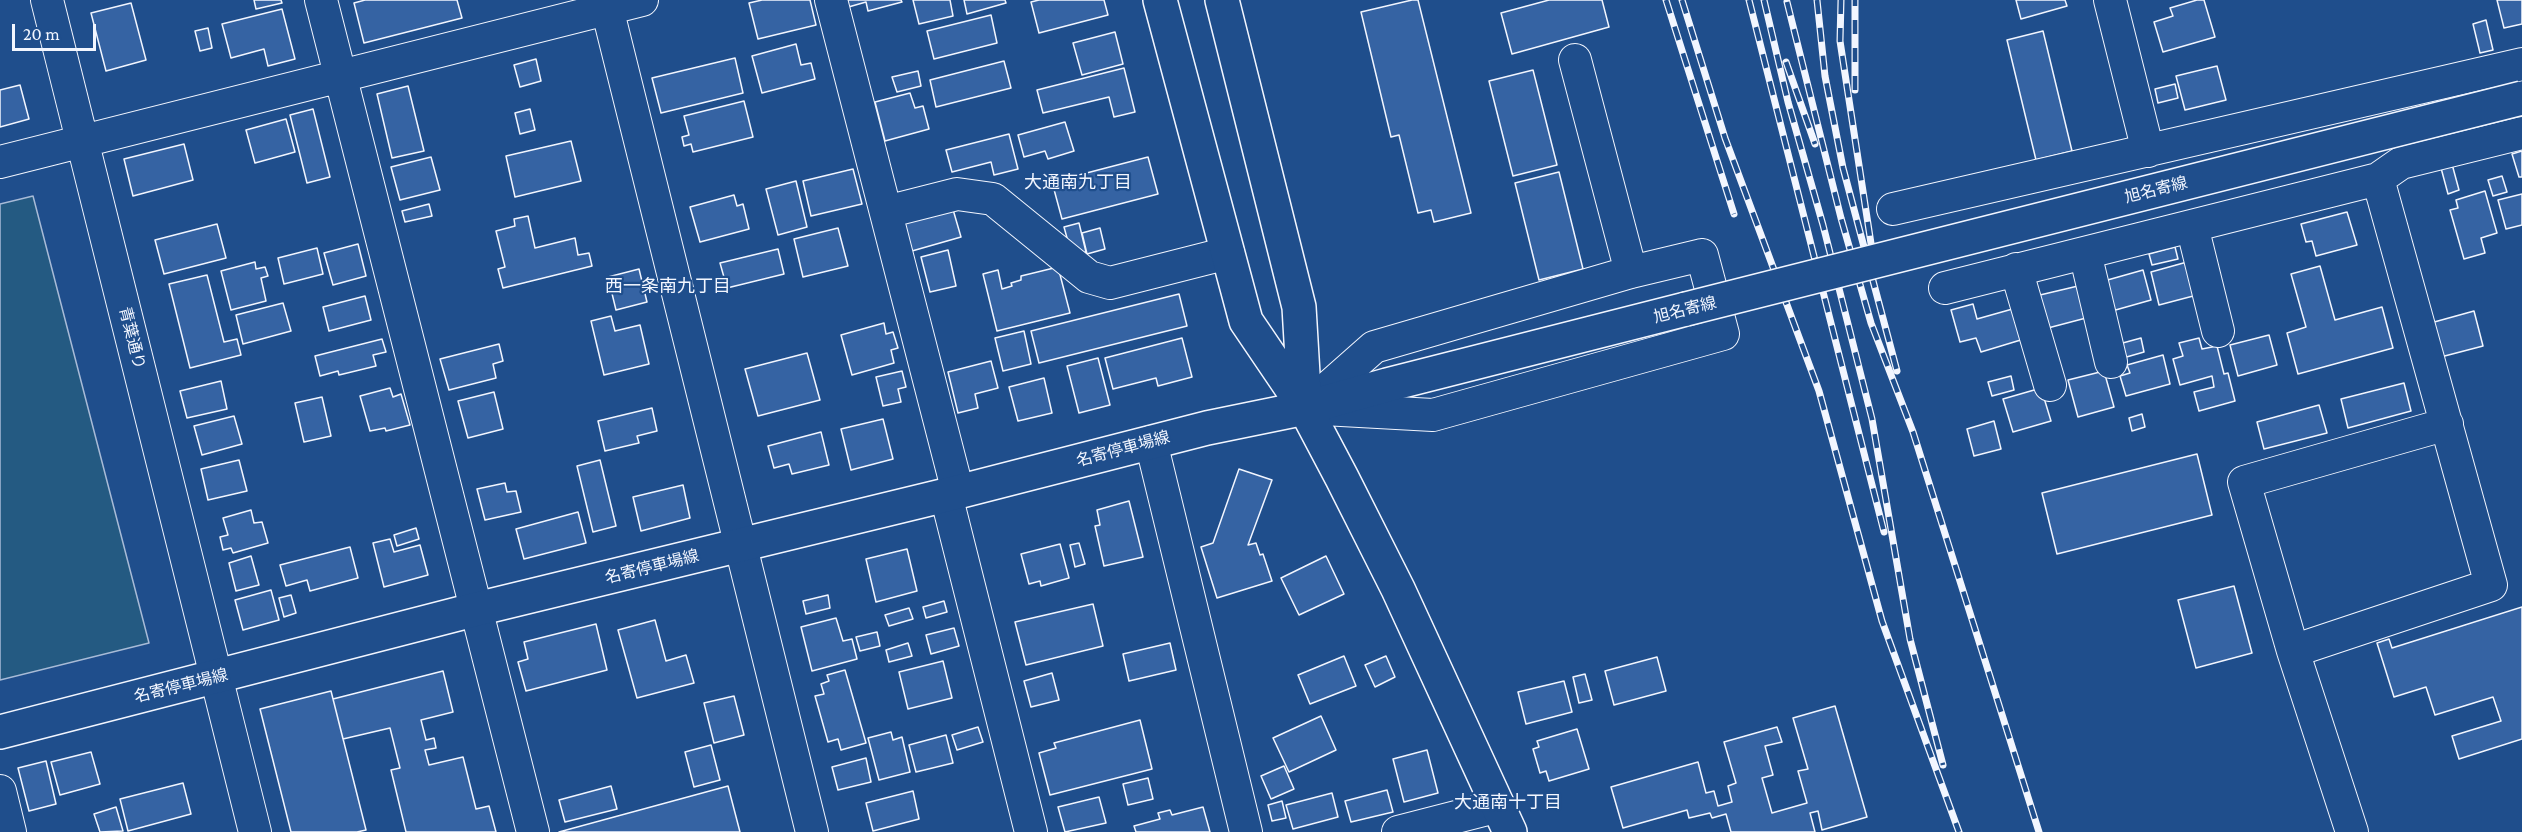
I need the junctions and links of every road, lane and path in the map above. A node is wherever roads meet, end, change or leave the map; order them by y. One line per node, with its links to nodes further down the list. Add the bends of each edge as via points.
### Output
1 (47, 0): 14 (street, 青葉通り)
2 (321, 0): 11 (street)
3 (642, 0): 8 (street)
4 (831, 0): 19 (street)
5 (1160, 0): 21 (main road)
6 (1222, 0): 29 (main road, via 1299,307)
7 (2110, 0): 15 (street)
8 (606, 4): 11 (street); 33 (street)
9 (1575, 60): 24 (street)
10 (2522, 64): 15 (street)
11 (340, 75): 14 (street); 34 (street)
12 (2522, 98): 29 (main road, 旭名寄線, bridge)
13 (2522, 133): 17 (street, via 2401,163)
14 (83, 141): 16 (street); 36 (street, 青葉通り)
15 (2148, 151): 18 (street)
16 (0, 162)
17 (2378, 178): 20 (street); 30 (street)
18 (1893, 209)
19 (886, 212): 21 (street, via 957,194 993,199 1089,277 1110,283); 32 (street)
20 (2192, 226): 22 (street); 26 (street)
21 (1228, 253): 29 (main road, via 1246,321)
22 (2085, 253): 23 (street); 27 (street)
23 (2016, 269): 25 (street); 28 (street)
24 (1631, 272): 29 (street, via 1374,347); 29 (street, via 1702,255 1723,334 1433,415)
25 (1945, 288)
26 (2218, 331)
27 (2111, 362)
28 (2050, 385)
29 (1305, 408): 31 (main road, 名寄停車場線); 39 (main road, via 1398,589)
30 (2447, 424): 35 (street, via 2492,585); 35 (street, via 2244,482)
31 (1151, 442): 32 (main road, 名寄停車場線); 45 (street)
32 (952, 494): 33 (main road, 名寄停車場線); 44 (street)
33 (741, 545): 34 (main road, 名寄停車場線); 43 (street)
34 (477, 609): 36 (main road, 名寄停車場線); 42 (street)
35 (2293, 651): 47 (street)
36 (216, 677): 37 (main road, 名寄停車場線); 41 (street, 青葉通り)
37 (0, 732)
38 (0, 791): 40 (street)
39 (1504, 819): 46 (street)
40 (10, 832)
41 (255, 832)
42 (533, 832)
43 (812, 832)
44 (1031, 832)
45 (1246, 832)
46 (1398, 832)
47 (2352, 832)

